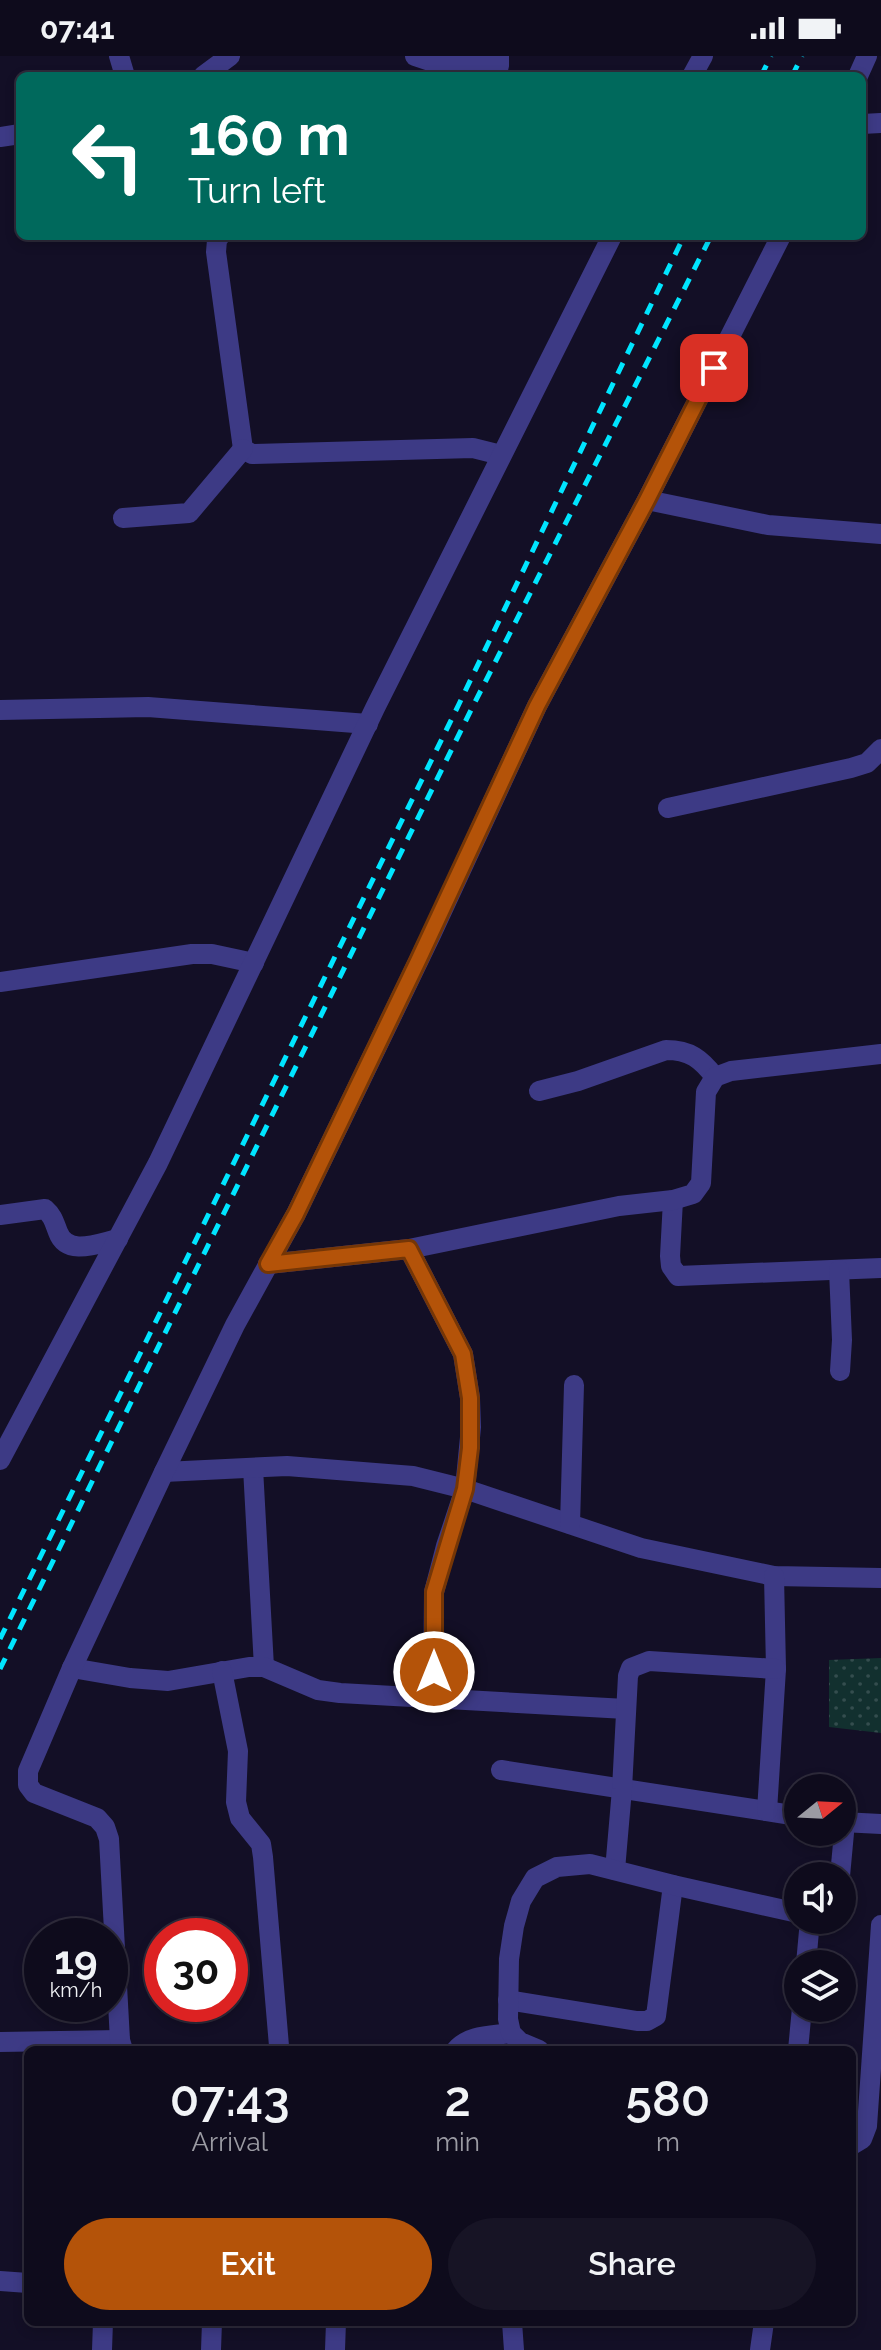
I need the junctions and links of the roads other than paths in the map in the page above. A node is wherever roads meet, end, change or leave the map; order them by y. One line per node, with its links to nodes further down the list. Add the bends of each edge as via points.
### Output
1 (230, 56): 4 (street)
2 (415, 56): 3 (street, via 436,63 499,66)
3 (499, 56)
4 (208, 72)
5 (217, 240): 8 (street)
6 (610, 240): 9 (street)
7 (779, 240): 10 (street)
8 (243, 449): 9 (street, via 252,454 473,448); 11 (street, via 189,513)
9 (501, 455): 14 (street)
10 (647, 500): 12 (street, via 768,525); 26 (street, via 537,706)
11 (123, 518)
12 (881, 534)
13 (0, 710): 14 (street, via 148,707)
14 (368, 724): 17 (street)
15 (881, 749): 16 (street, via 867,763 851,768)
16 (668, 808)
17 (254, 963): 18 (street, via 192,954); 24 (street)
18 (0, 982)
19 (881, 1054): 20 (street)
20 (715, 1077): 21 (street, via 693,1054 666,1050); 22 (street, via 706,1092 701,1183 693,1194)
21 (539, 1091)
22 (673, 1200): 25 (street); 28 (street, via 670,1256 678,1276)
23 (0, 1215): 24 (street, via 45,1209 59,1237 75,1248)
24 (118, 1239): 31 (street)
25 (409, 1249): 26 (street); 34 (street, via 463,1354 471,1427)
26 (268, 1264): 33 (street)
27 (881, 1268): 28 (street)
28 (839, 1270): 29 (street)
29 (840, 1371)
30 (574, 1385): 35 (street)
31 (0, 1460)
32 (253, 1468): 33 (street); 34 (street, via 413,1476); 38 (street)
33 (164, 1472): 39 (street)
34 (465, 1489): 35 (street); 42 (street, via 434,1592)
35 (570, 1524): 36 (street, via 641,1548)
36 (774, 1576): 37 (street); 40 (street)
37 (881, 1578)
38 (264, 1667): 41 (street); 42 (street, via 318,1690)
39 (72, 1668): 41 (street, via 160,1681); 59 (street, via 28,1771 28,1785 34,1793 97,1818 105,1827)
40 (776, 1669): 43 (street, via 638,1663 628,1676); 46 (street)
41 (222, 1671): 60 (street, via 238,1751 236,1802 263,1857)
42 (433, 1698): 43 (street)
43 (626, 1709): 45 (street)
44 (501, 1770): 45 (street)
45 (622, 1789): 46 (street); 50 (street)
46 (767, 1811): 47 (street)
47 (784, 1814)
48 (856, 1823): 49 (street)
49 (881, 1824)
50 (615, 1870): 51 (street); 54 (street, via 590,1864 557,1867 535,1878 514,1926)
51 (673, 1885): 52 (street); 54 (street, via 656,2016 637,2021)
52 (784, 1910)
53 (881, 1925): 55 (street)
54 (508, 2000): 57 (street)
55 (878, 2000): 64 (street, via 867,2126)
56 (801, 2022): 63 (street)
57 (511, 2033): 61 (street, via 470,2039); 62 (street)
58 (0, 2042): 59 (street)
59 (122, 2045)
60 (279, 2046)
61 (459, 2046)
62 (530, 2046)
63 (798, 2046)
64 (856, 2143)
65 (0, 2281): 66 (street)
66 (24, 2283)
67 (103, 2326): 72 (street)
68 (212, 2326): 73 (street)
69 (336, 2326): 74 (street)
70 (512, 2326): 75 (street)
71 (763, 2326): 76 (street)
72 (102, 2350)
73 (211, 2350)
74 (335, 2350)
75 (514, 2350)
76 (760, 2350)

